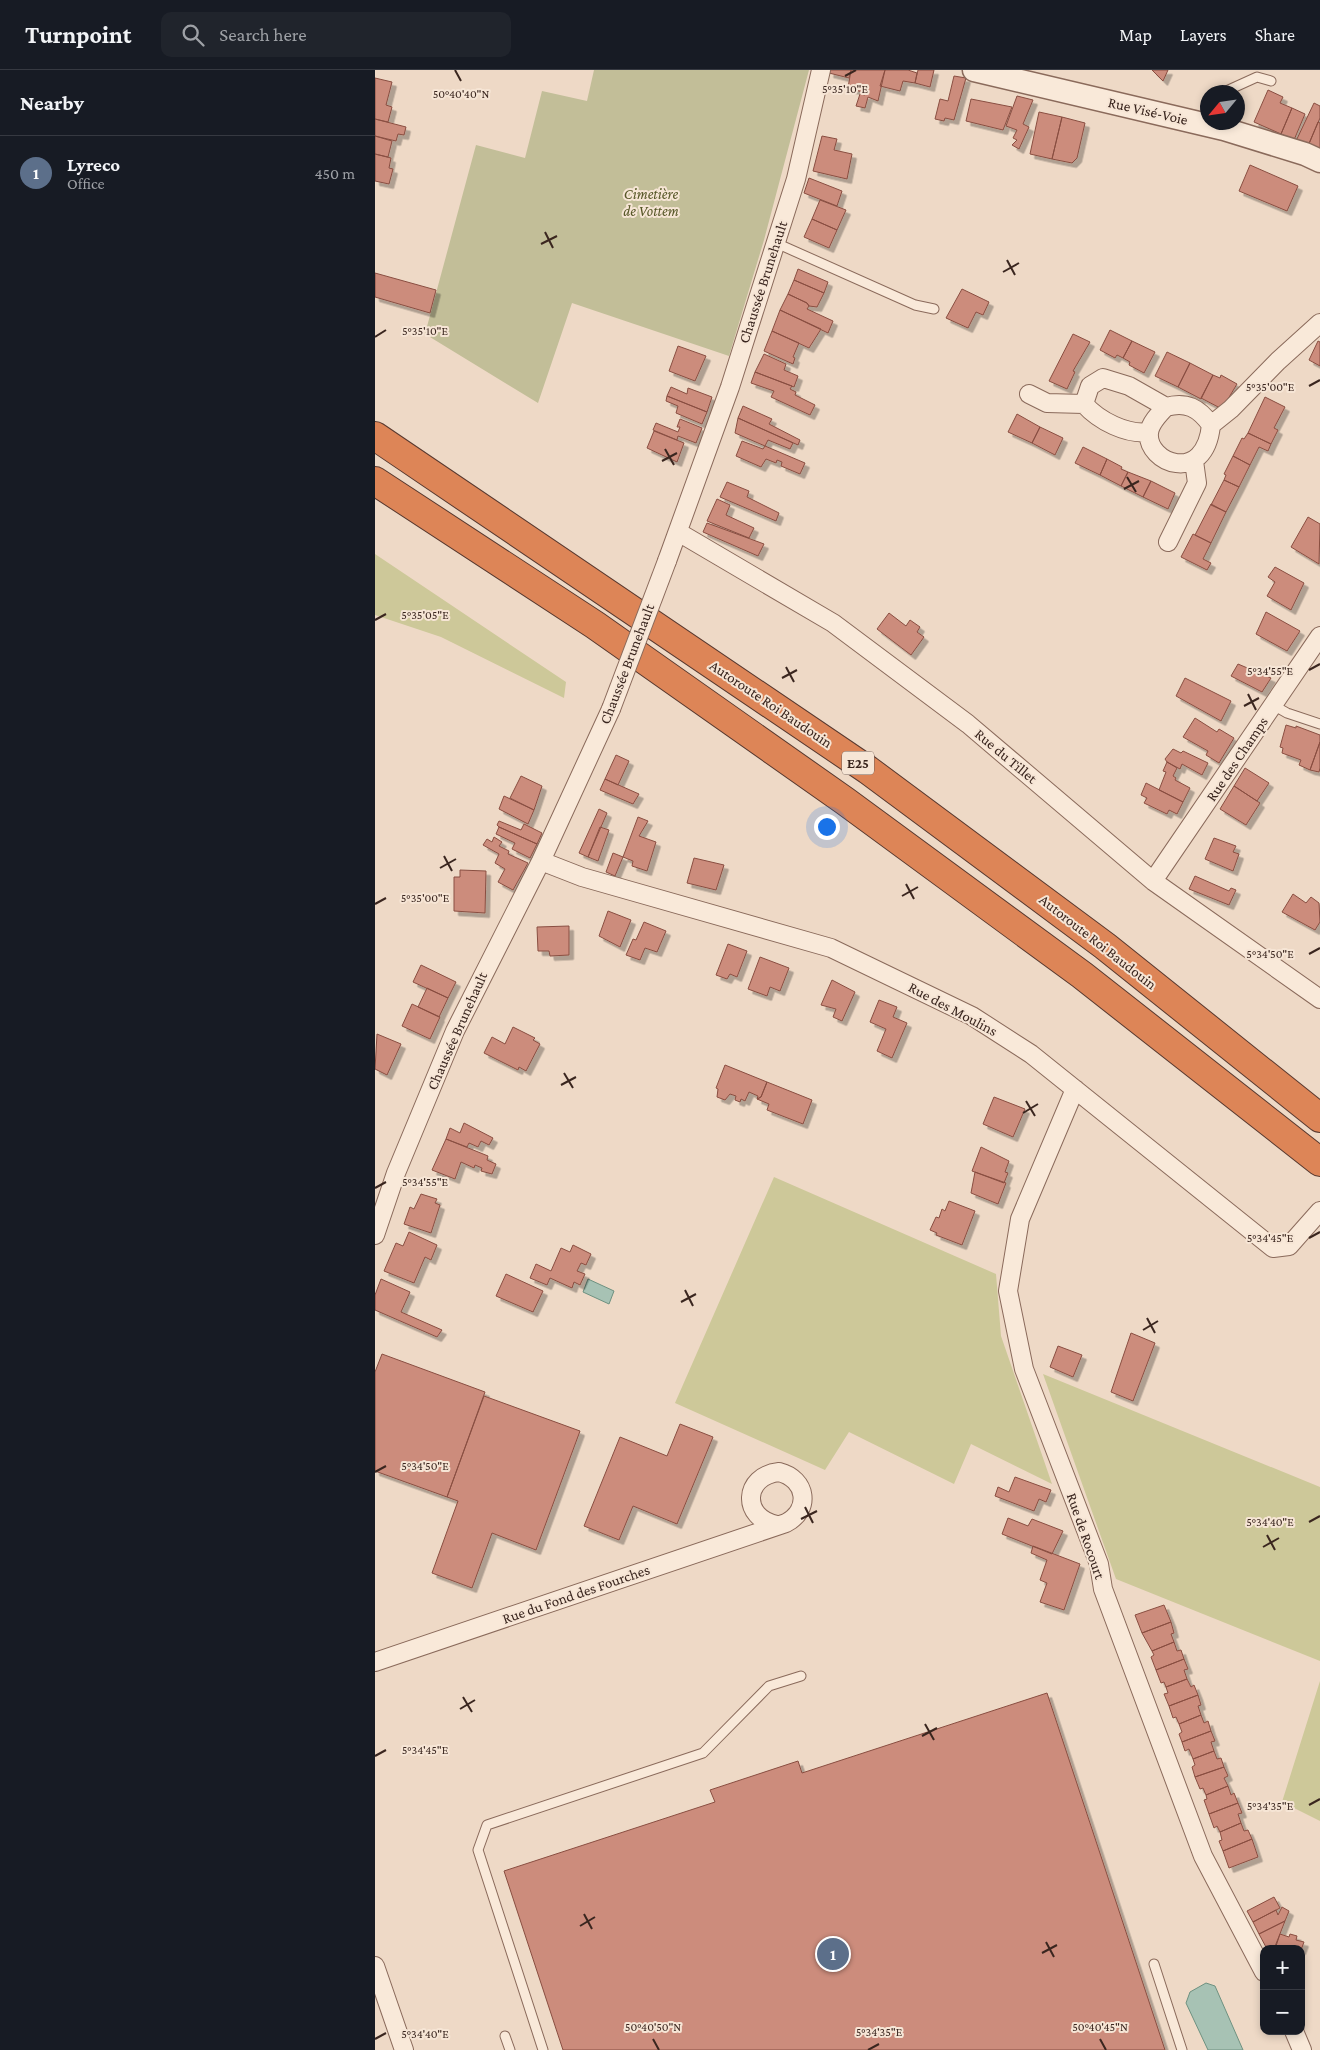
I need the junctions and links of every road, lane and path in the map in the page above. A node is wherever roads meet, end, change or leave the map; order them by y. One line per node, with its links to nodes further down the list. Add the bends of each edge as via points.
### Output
1 (821, 70): 8 (street, Chaussée Brunehault, via 796,180)
2 (974, 70): 5 (street, Rue Visé-Voie)
3 (1271, 80): 4 (lane, via 1257,77)
4 (1239, 85)
5 (1200, 119)
6 (1234, 130): 7 (street, Rue Visé-Voie)
7 (1320, 161)
8 (776, 243): 9 (lane, via 915,305); 19 (street, Chaussée Brunehault, via 730,387)
9 (934, 309)
10 (1320, 323): 14 (street, via 1231,410)
11 (1029, 394): 12 (street, via 1047,403)
12 (1085, 404): 13 (street, via 1090,386 1103,378 1129,386); 15 (street, via 1094,416 1136,434)
13 (1166, 407): 14 (street, via 1187,404 1201,412); 15 (street, via 1155,418)
14 (1211, 424): 17 (street, via 1205,450)
15 (1149, 432): 17 (street, via 1151,445 1164,460 1181,464)
16 (375, 436): 28 (highway, Autoroute Roi Baudouin / E25, via 868,770 1105,946)
17 (1193, 461): 20 (street, via 1197,483)
18 (375, 481): 29 (highway, E25, via 595,625 845,801 1082,975)
19 (678, 532): 24 (street, Chaussée Brunehault, bridge, via 611,709); 25 (street, Rue du Tillet, via 833,623 968,724)
20 (1168, 542)
21 (1320, 636): 22 (street, Rue des Champs)
22 (1273, 704): 23 (lane, via 1287,713); 25 (street, Rue des Champs)
23 (1320, 724)
24 (541, 861): 27 (street, Rue des Moulins, via 582,877 831,948 972,1016 1031,1054); 31 (street, Chaussée Brunehault, via 455,1031 396,1173)
25 (1153, 881): 26 (street, Rue du Tillet)
26 (1320, 999)
27 (1075, 1090): 30 (street, Rue des Moulins, via 1273,1248 1289,1246); 36 (street, Rue de Rocourt, via 1019,1220 1008,1291 1024,1369 1099,1564 1103,1589 1203,1856)
28 (1320, 1118)
29 (1320, 1162)
30 (1320, 1211)
31 (375, 1235)
32 (777, 1525): 33 (street, Rue du Fond des Fourches)
33 (375, 1662)
34 (801, 1676): 42 (lane, via 769,1686 703,1753 487,1825 478,1850)
35 (1154, 1964): 43 (lane)
36 (1260, 1964)
37 (375, 1966): 40 (street)
38 (1295, 2035): 44 (street)
39 (505, 2036): 41 (lane)
40 (404, 2050)
41 (510, 2050)
42 (543, 2050)
43 (1182, 2050)
44 (1302, 2050)

